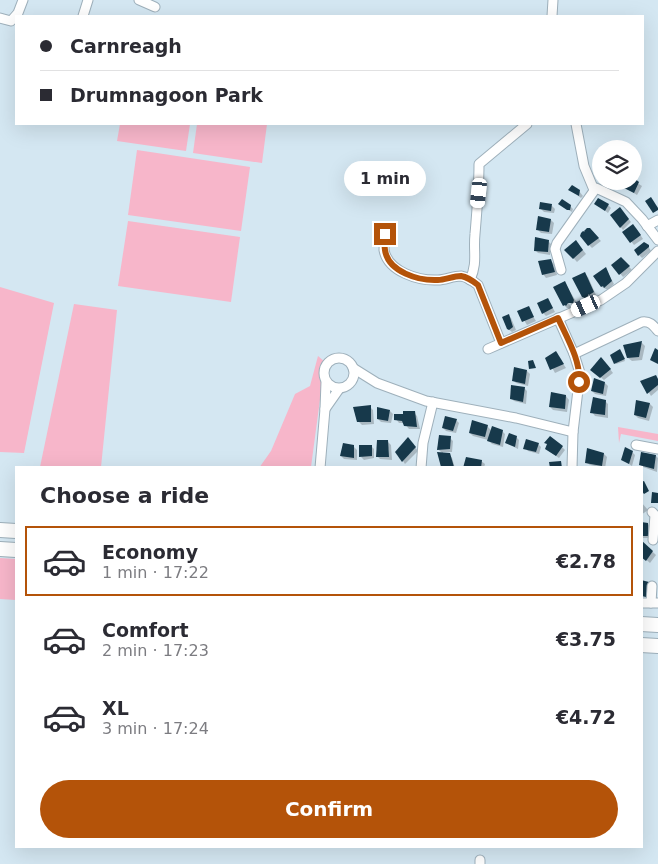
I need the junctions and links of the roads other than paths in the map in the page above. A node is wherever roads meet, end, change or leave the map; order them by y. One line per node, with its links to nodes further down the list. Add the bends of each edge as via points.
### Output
1 (23, 0): 6 (street)
2 (88, 0): 7 (street)
3 (139, 0): 5 (street)
4 (553, 0): 8 (street)
5 (155, 7)
6 (16, 15)
7 (83, 15)
8 (552, 15)
9 (15, 16): 10 (street, via 11,21)
10 (0, 18)
11 (526, 125): 22 (street, via 479,164 475,268)
12 (576, 125): 13 (street, via 584,166)
13 (592, 185)
14 (594, 190): 21 (street, via 557,242 555,249)
15 (600, 190): 17 (street, via 626,202)
16 (658, 220): 17 (street)
17 (647, 226): 19 (street)
18 (385, 234): 22 (street, via 384,251 390,264 403,272 420,280 460,276)
19 (658, 240)
20 (658, 251): 23 (street, via 626,283 601,300)
21 (562, 270)
22 (470, 280): 25 (street, via 478,285)
23 (558, 318): 25 (street); 27 (street)
24 (658, 330): 27 (street, via 647,321 642,322)
25 (501, 343): 26 (street)
26 (488, 349)
27 (574, 354): 35 (street, via 580,373)
28 (353, 368): 29 (street); 30 (street, via 347,360 332,359 323,372); 31 (street)
29 (352, 380): 31 (street); 32 (street)
30 (326, 382): 32 (street); 34 (street)
31 (377, 383): 33 (street)
32 (339, 389): 34 (street)
33 (433, 402): 35 (street); 39 (street)
34 (325, 409): 38 (street)
35 (574, 432): 40 (street)
36 (636, 445): 37 (street)
37 (658, 449)
38 (320, 466)
39 (421, 466)
40 (572, 466)
41 (652, 512): 42 (street)
42 (656, 523): 45 (street)
43 (0, 530): 44 (main road)
44 (15, 531)
45 (653, 540)
46 (0, 549): 47 (main road)
47 (15, 550)
48 (652, 586): 49 (street)
49 (655, 603)
50 (643, 624): 51 (main road)
51 (658, 625)
52 (643, 644): 53 (main road)
53 (658, 646)

